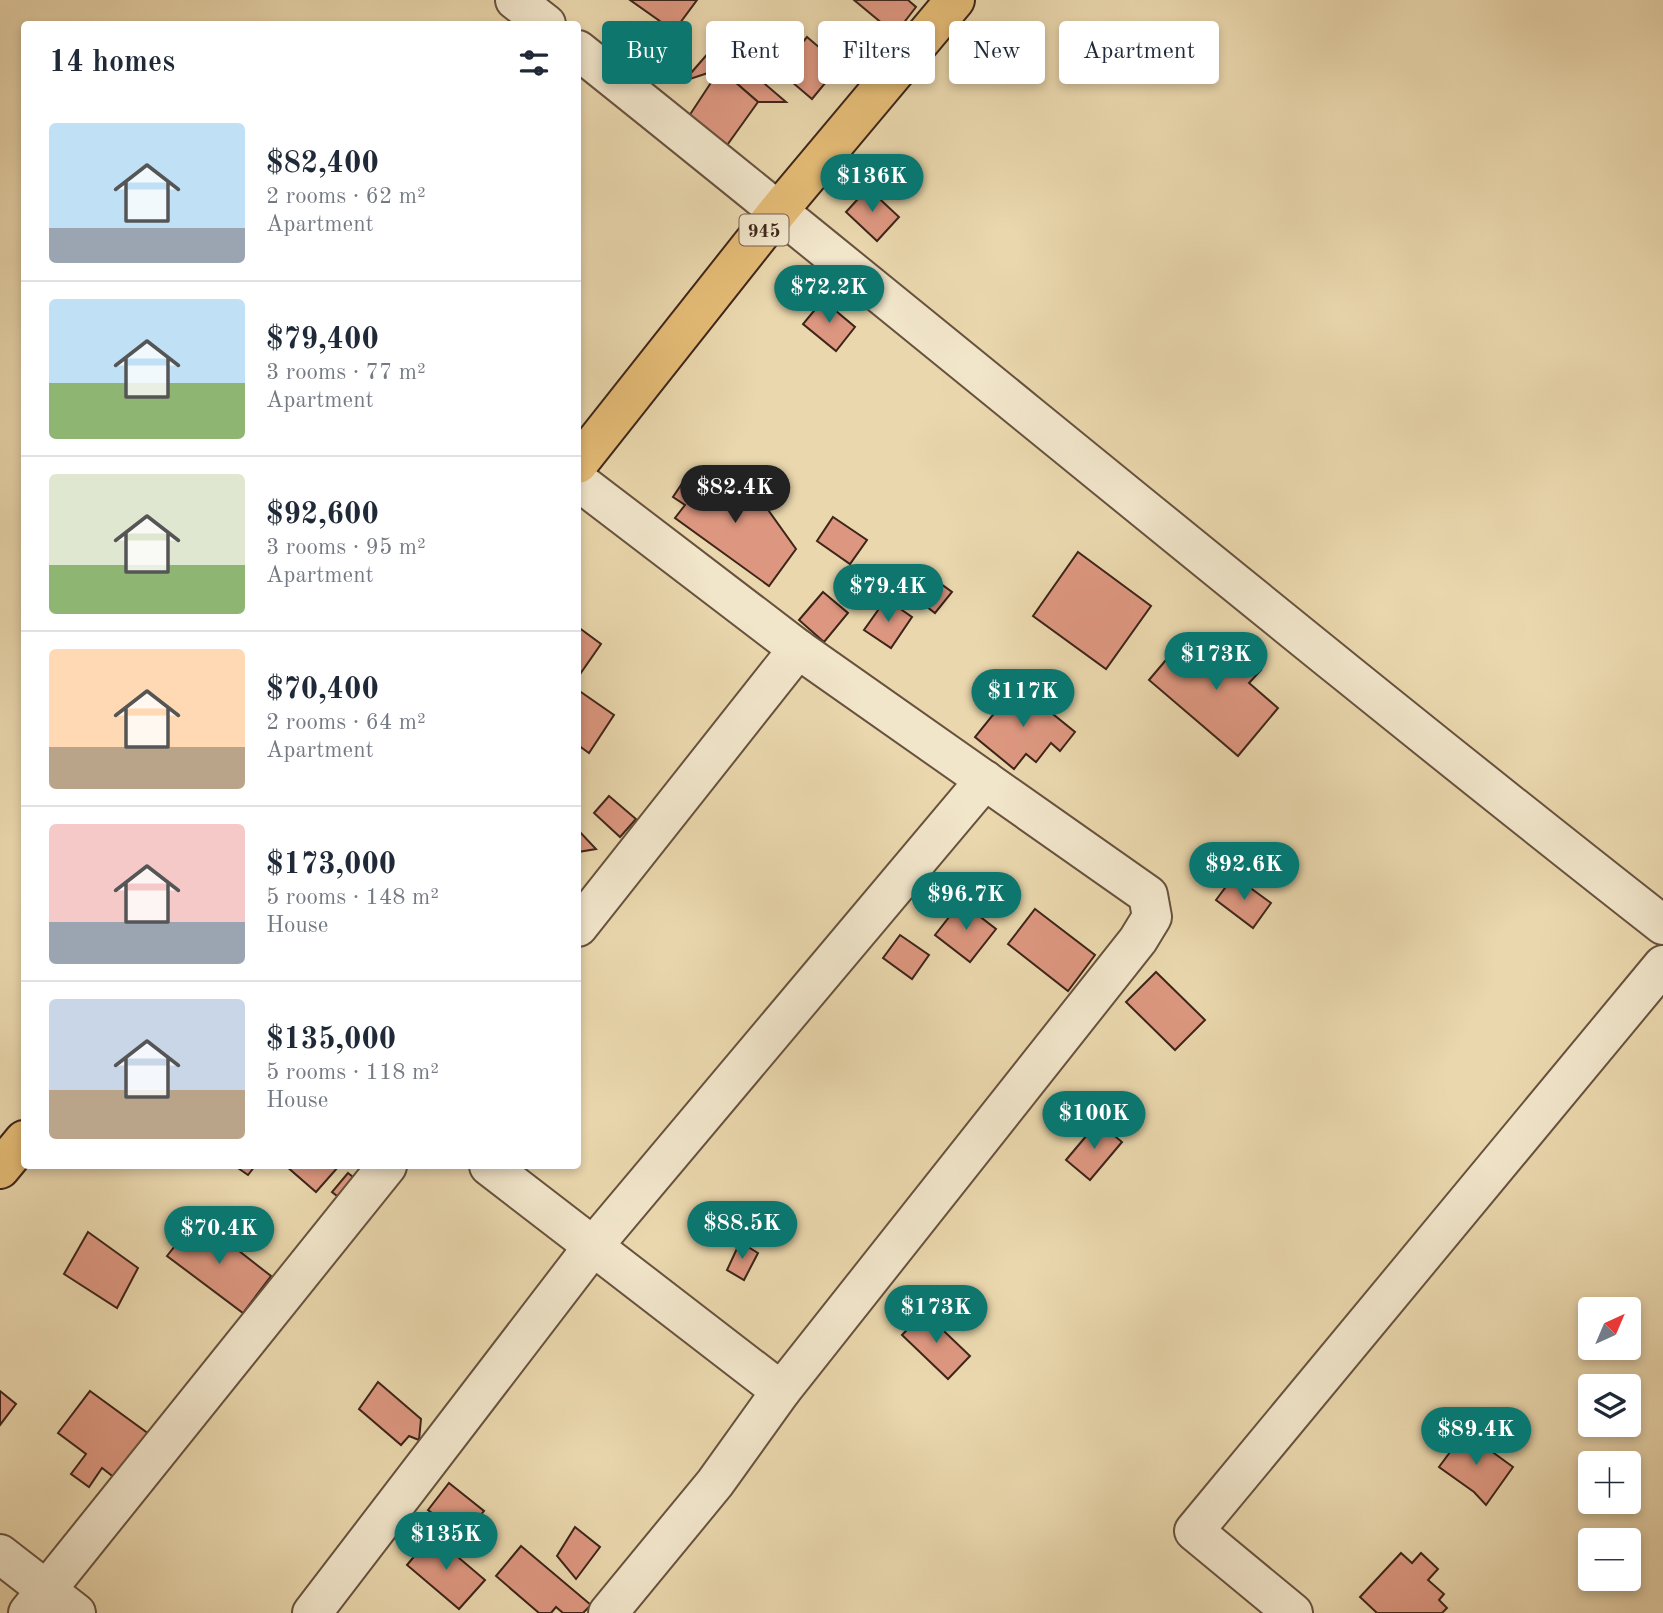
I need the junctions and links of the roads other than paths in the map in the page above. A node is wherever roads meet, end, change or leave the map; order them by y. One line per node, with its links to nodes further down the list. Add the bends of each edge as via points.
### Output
1 (515, 0): 3 (street)
2 (955, 0): 5 (main road, 945)
3 (542, 21)
4 (581, 52): 5 (street)
5 (779, 210): 6 (main road, 945); 11 (street, via 1461,767)
6 (581, 460)
7 (581, 483): 8 (street)
8 (798, 649): 9 (street); 10 (street)
9 (985, 780): 17 (street); 18 (street, via 1148,895 1152,917)
10 (581, 923)
11 (1663, 925)
12 (1663, 965): 24 (street, via 1194,1531)
13 (21, 1144): 16 (main road)
14 (385, 1169): 20 (street)
15 (492, 1169): 17 (street)
16 (0, 1170)
17 (594, 1245): 18 (street); 22 (street)
18 (781, 1391): 23 (street, via 715,1483)
19 (0, 1553): 20 (street)
20 (37, 1601): 21 (street)
21 (76, 1613)
22 (312, 1613)
23 (608, 1613)
24 (1293, 1613)

